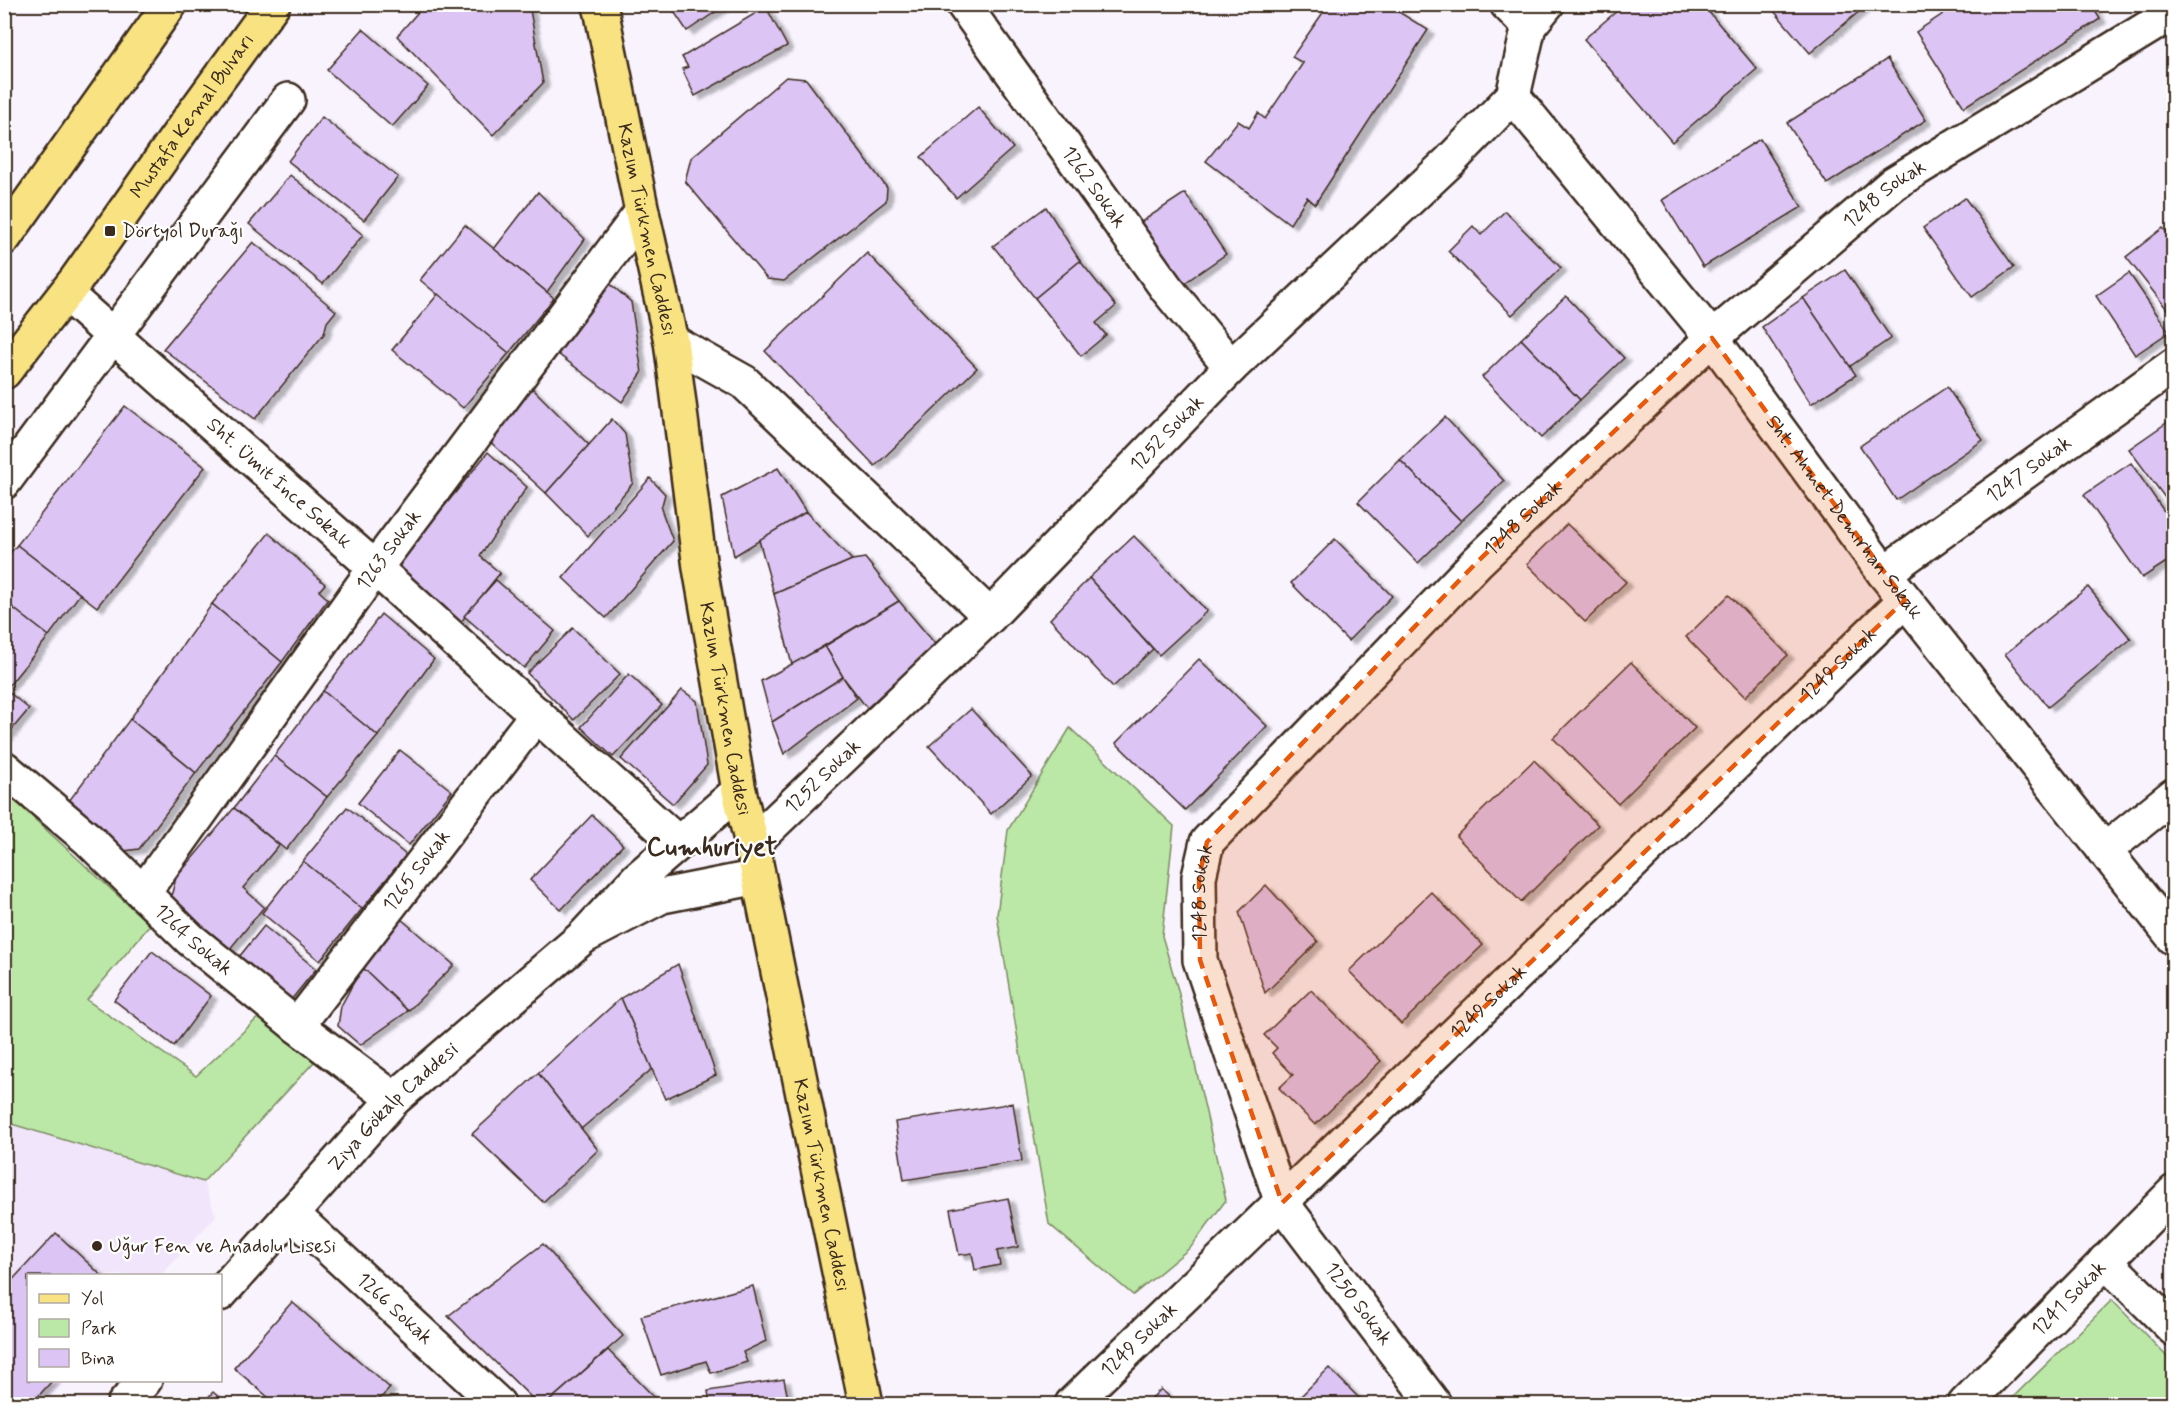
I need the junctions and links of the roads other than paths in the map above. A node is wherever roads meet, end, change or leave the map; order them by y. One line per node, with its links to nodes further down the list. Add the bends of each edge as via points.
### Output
1 (170, 4): 11 (main road)
2 (273, 4): 12 (main road, Mustafa Kemal Bulvarı)
3 (963, 4): 17 (street, 1262 Sokak, via 1167,289)
4 (2172, 4): 7 (street)
5 (600, 5): 10 (main road, Kazım Türkmen Caddesi)
6 (1528, 12): 8 (street)
7 (2173, 12): 14 (street, 1248 Sokak, via 1894,183)
8 (1513, 96): 14 (street, Sht. Ahmet Demirhan Sokak); 17 (street, 1252 Sokak, via 1450,161)
9 (288, 100): 13 (street)
10 (642, 212): 15 (main road, Kazım Türkmen Caddesi); 20 (street, 1263 Sokak)
11 (4, 238)
12 (66, 294): 13 (street, Sht. Ümit İnce Sokak); 18 (main road, Mustafa Kemal Bulvarı)
13 (113, 336): 19 (street); 20 (street, Sht. Ümit İnce Sokak)
14 (1712, 338): 21 (street, Sht. Ahmet Demirhan Sokak); 38 (street, 1248 Sokak, via 1476,562 1207,842 1199,877 1200,960)
15 (671, 340): 23 (street, via 744,382); 26 (main road, Kazım Türkmen Caddesi, via 700,568)
16 (2174, 365): 21 (street, 1247 Sokak)
17 (1231, 367): 23 (street, 1252 Sokak)
18 (4, 372)
19 (4, 482)
20 (375, 568): 24 (street, Sht. Ümit İnce Sokak); 32 (street, 1263 Sokak)
21 (1884, 573): 22 (street, Sht. Ahmet Demirhan Sokak)
22 (1905, 600): 30 (street, Sht. Ahmet Demirhan Sokak); 38 (street, 1249 Sokak)
23 (990, 616): 29 (street, 1252 Sokak)
24 (537, 714): 28 (street, Sht. Ümit İnce Sokak); 35 (street, 1265 Sokak)
25 (4, 768): 32 (street, 1264 Sokak, via 88,839)
26 (739, 791): 28 (street); 29 (main road, Kazım Türkmen Caddesi)
27 (2174, 795): 30 (street)
28 (678, 843): 33 (street, via 637,879)
29 (752, 844): 31 (main road, Kazım Türkmen Caddesi)
30 (2104, 851): 34 (street, Sht. Ahmet Demirhan Sokak)
31 (758, 877): 33 (street, via 662,896); 46 (main road, Kazım Türkmen Caddesi)
32 (143, 893): 35 (street, 1264 Sokak, via 190,939)
33 (583, 937): 36 (street, Ziya Gökalp Caddesi)
34 (2174, 938)
35 (297, 1026): 36 (street, 1264 Sokak)
36 (394, 1099): 39 (street, Ziya Gökalp Caddesi)
37 (2174, 1192): 40 (street, 1241 Sokak)
38 (1282, 1203): 47 (street, 1249 Sokak); 48 (street, 1250 Sokak)
39 (291, 1213): 41 (street, Ziya Gökalp Caddesi); 45 (street, 1266 Sokak)
40 (2105, 1261): 42 (street); 49 (street, 1241 Sokak)
41 (222, 1292)
42 (2174, 1329)
43 (143, 1382): 44 (street)
44 (124, 1404)
45 (498, 1404)
46 (866, 1404)
47 (1072, 1404)
48 (1434, 1404)
49 (1965, 1404)

